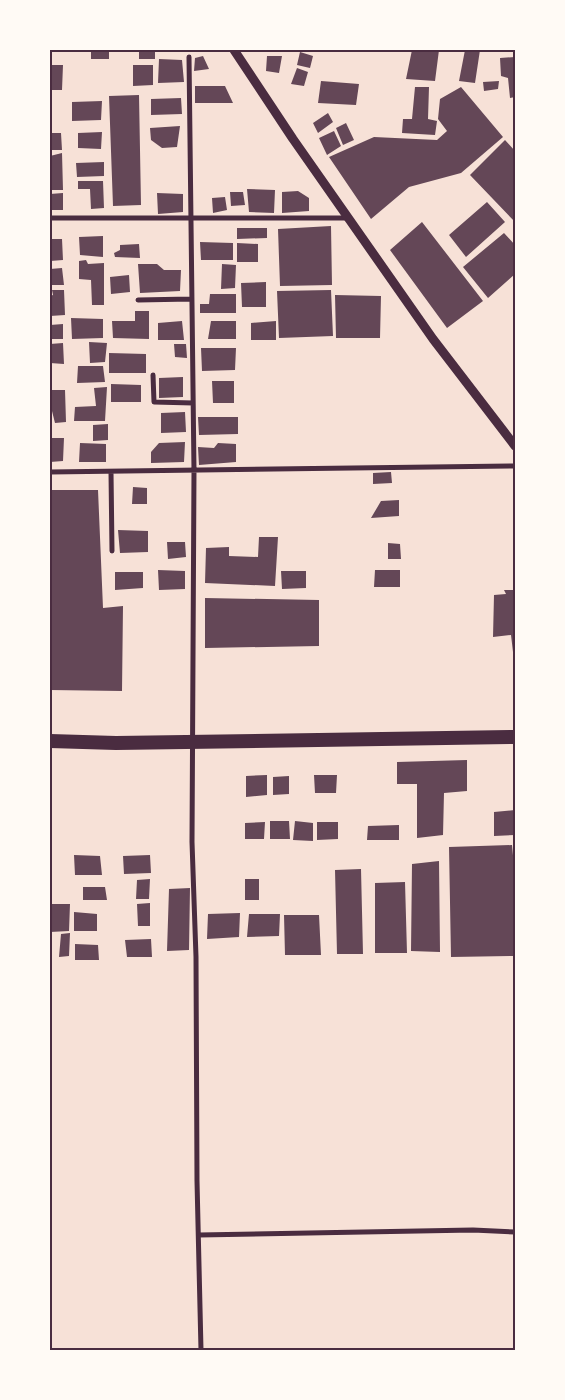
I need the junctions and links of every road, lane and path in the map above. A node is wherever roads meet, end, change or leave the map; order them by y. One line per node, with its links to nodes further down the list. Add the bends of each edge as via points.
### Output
1 (234, 50): 5 (street)
2 (189, 57): 3 (street)
3 (191, 217): 4 (street); 5 (street); 6 (street)
4 (50, 218)
5 (348, 218): 10 (street, via 433,340)
6 (191, 299): 7 (street); 9 (street)
7 (138, 300)
8 (152, 375): 9 (street, via 154,402)
9 (193, 403): 12 (street)
10 (515, 446)
11 (515, 466): 12 (street)
12 (194, 470): 14 (street); 18 (street)
13 (50, 472): 14 (street)
14 (112, 472): 15 (street)
15 (112, 551)
16 (515, 737): 18 (highway)
17 (50, 741): 18 (highway)
18 (193, 742): 20 (street)
19 (515, 1232): 20 (street)
20 (199, 1235): 21 (street)
21 (202, 1350)

